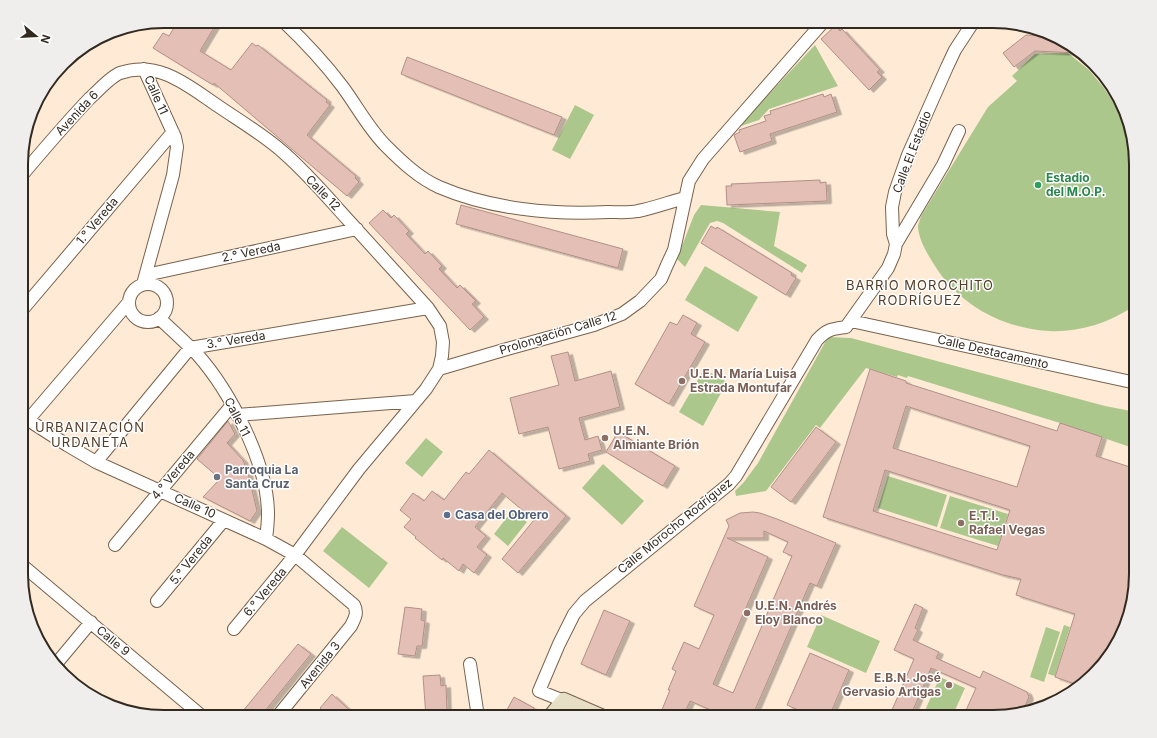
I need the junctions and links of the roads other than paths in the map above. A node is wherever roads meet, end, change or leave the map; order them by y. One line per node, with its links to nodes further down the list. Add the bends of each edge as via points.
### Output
1 (290, 28): 8 (street, via 326,65 385,146 438,186 459,195 514,208 579,214 637,211)
2 (818, 28): 8 (street, Prolongación Calle 12, via 703,159 689,182)
3 (969, 28): 10 (street, Calle El Estadio, via 947,66 895,192 892,207)
4 (144, 69): 6 (street, Calle 11); 7 (street, Avenida 6, via 133,69 118,74 101,87); 9 (street, Calle 12, via 159,71 173,77 262,136 290,159)
5 (959, 131): 10 (street, via 943,165)
6 (173, 132): 11 (street, Calle 11, via 177,147 174,176); 13 (street, 1.° Vereda)
7 (28, 168)
8 (685, 198): 18 (street, Prolongación Calle 12, via 674,250 661,279 640,301 622,314 594,325)
9 (357, 229): 11 (street, 2.° Vereda); 14 (street, Calle 12)
10 (896, 244): 16 (street, Calle El Estadio, via 888,268)
11 (144, 279): 12 (street, Calle 11, via 133,291); 15 (street, via 160,287 166,297 166,309)
12 (129, 302): 15 (street, via 133,314 142,321 154,321); 22 (street)
13 (28, 303)
14 (428, 308): 17 (street, 3.° Vereda); 18 (street, Calle 12, via 440,326 443,342)
15 (159, 318): 17 (street, Calle 11)
16 (848, 324): 19 (street, Calle Destacamento); 37 (street, Calle Morocho Rodríguez, via 824,332 817,340 729,484 600,588 574,614 539,691)
17 (190, 348): 21 (street, Calle 11, via 218,381); 24 (street, 3.° Vereda)
18 (438, 369): 20 (street)
19 (1129, 382)
20 (416, 401): 21 (street); 29 (street, via 360,468)
21 (235, 410): 25 (street, 4.° Vereda); 27 (street, Calle 11, via 249,439 263,481 268,514)
22 (28, 415)
23 (28, 420): 24 (street, Calle 10)
24 (96, 462): 25 (street, Calle 10)
25 (160, 491): 26 (street, Calle 10); 28 (street, 4.° Vereda)
26 (224, 520): 27 (street, Calle 10); 31 (street, 5.° Vereda)
27 (266, 539): 29 (street, Calle 10)
28 (115, 545)
29 (296, 556): 32 (street, Calle 10, via 354,605); 34 (street, 6.° Vereda)
30 (28, 570): 33 (street, Calle 9)
31 (157, 601)
32 (356, 611): 39 (street, Avenida 3, via 352,626)
33 (90, 622): 35 (street); 38 (street, Calle 9)
34 (234, 629)
35 (59, 660)
36 (470, 664): 40 (street)
37 (564, 701): 41 (main road); 42 (main road)
38 (195, 710)
39 (283, 710)
40 (477, 710)
41 (557, 710)
42 (585, 710)

